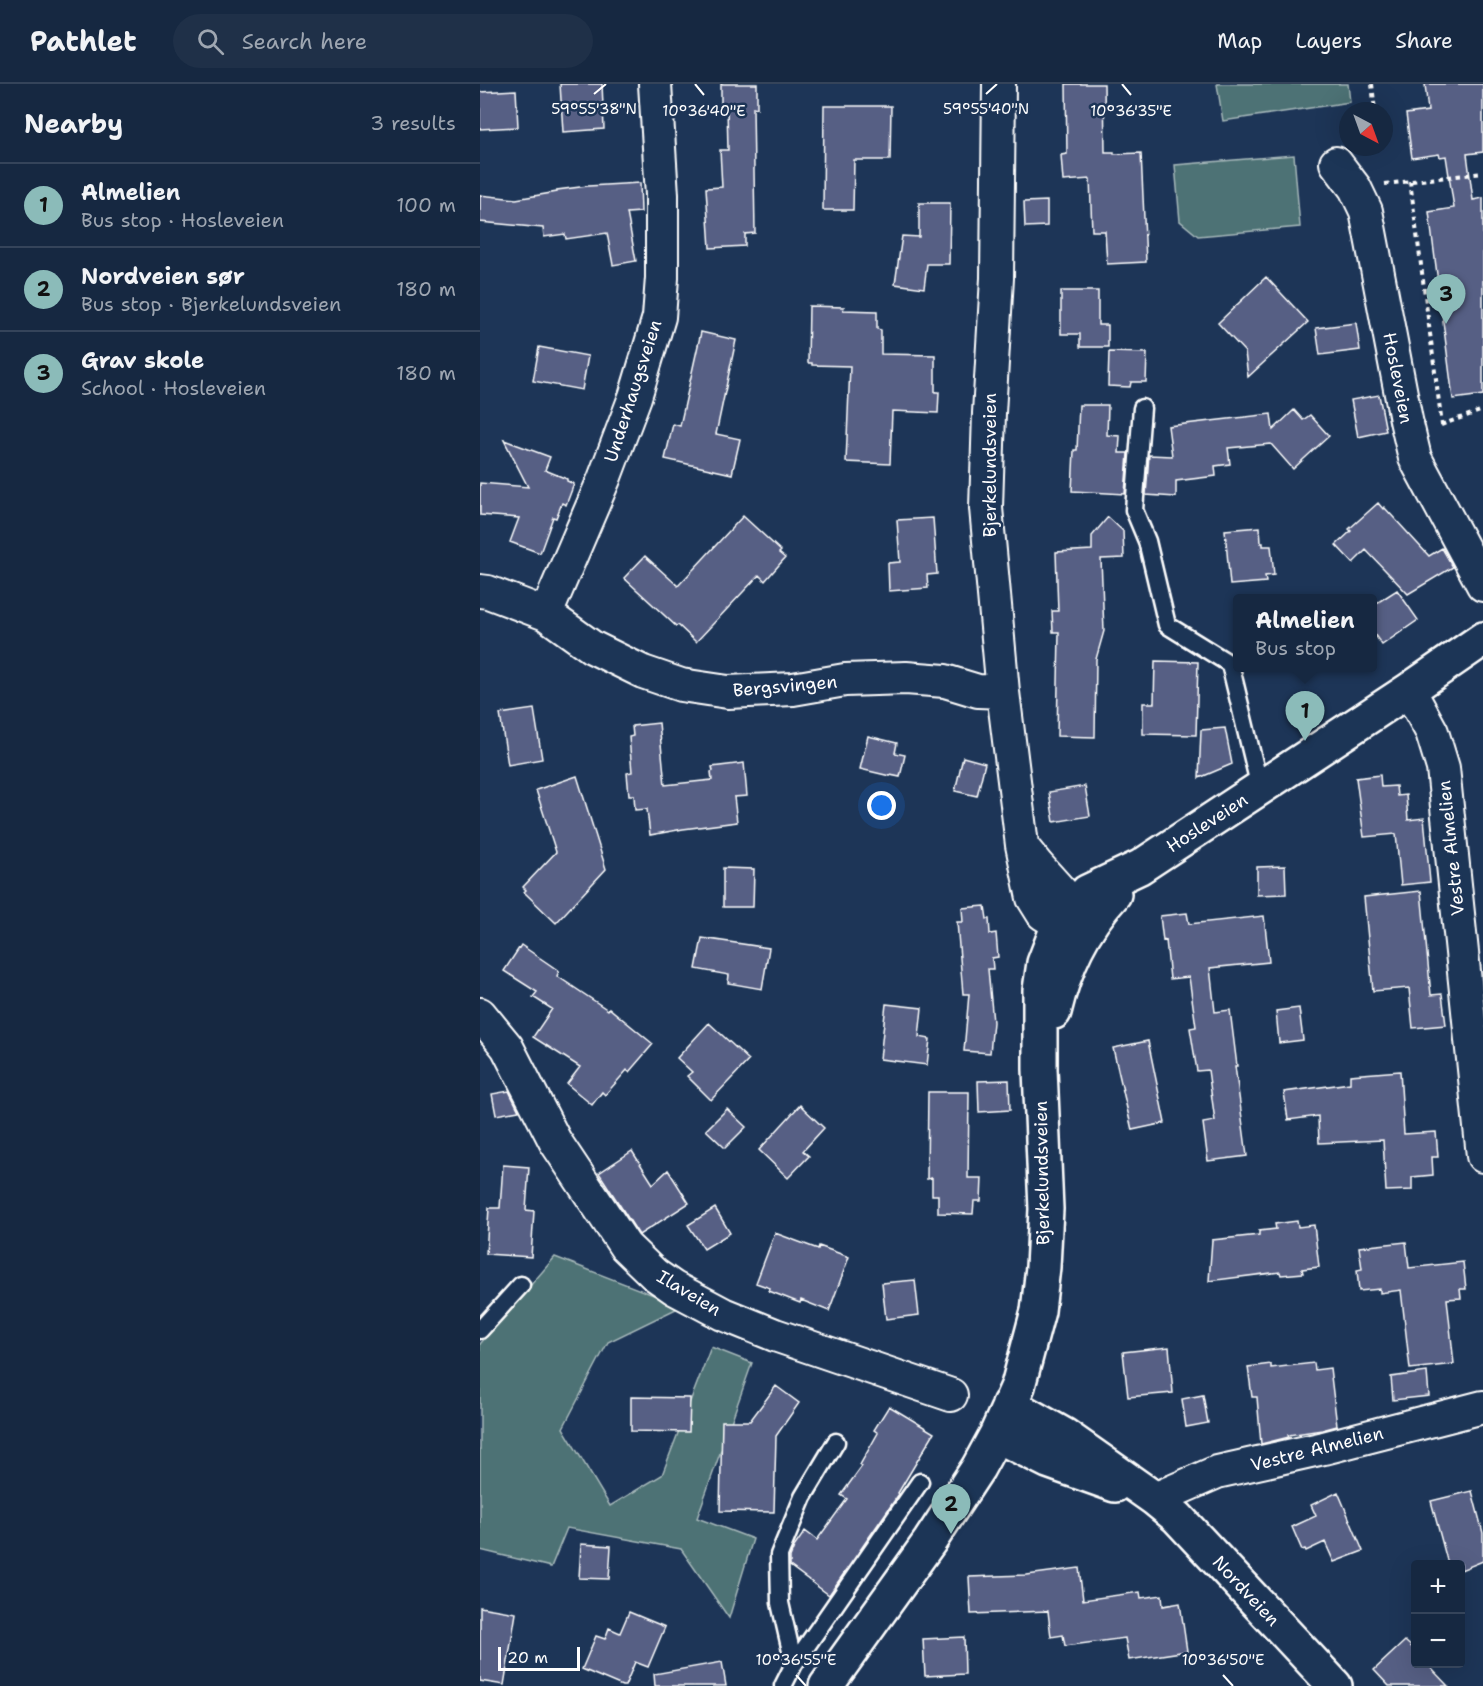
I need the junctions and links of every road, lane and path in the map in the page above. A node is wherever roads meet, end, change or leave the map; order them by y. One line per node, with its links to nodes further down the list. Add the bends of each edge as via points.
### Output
1 (655, 84): 15 (street, Underhaugsveien, via 662,195 659,317 608,469)
2 (999, 84): 18 (street, Bjerkelundsveien, via 997,278 986,508)
3 (1372, 84): 4 (path)
4 (1374, 102)
5 (1336, 163): 8 (street, Hosleveien)
6 (1483, 173): 7 (path)
7 (1410, 182): 8 (path); 11 (path)
8 (1355, 188): 12 (street, Hosleveien, via 1366,211)
9 (1142, 408): 19 (lane, via 1134,510 1147,541 1167,624 1230,664)
10 (1483, 411): 11 (path)
11 (1442, 425): 12 (path)
12 (1409, 436): 13 (street, Hosleveien, via 1415,458)
13 (1483, 585)
14 (480, 591): 15 (street, Bergsvingen)
15 (546, 614): 18 (street, Bergsvingen, via 592,647 681,685 728,692 906,678)
16 (1483, 639): 17 (main road, Hosleveien)
17 (1409, 690): 19 (main road, Hosleveien); 22 (street, Vestre Almelien, via 1432,732 1443,768)
18 (1003, 692): 20 (street, Bjerkelundsveien, via 1022,845)
19 (1260, 788): 20 (main road, Hosleveien, via 1140,867 1087,892)
20 (1073, 920): 26 (main road, Bjerkelundsveien, via 1044,963 1040,990 1046,1209 1043,1267 1035,1320 1018,1386)
21 (480, 1014): 25 (street, Ilaveien, via 507,1047 555,1141 625,1246 654,1274 723,1314)
22 (1483, 1156)
23 (521, 1285): 24 (lane)
24 (480, 1330)
25 (951, 1395)
26 (1009, 1404): 28 (main road, Bjerkelundsveien); 31 (main road, Nordveien, via 1064,1435)
27 (1483, 1407): 31 (street, Vestre Almelien, via 1324,1449 1217,1472)
28 (996, 1435): 31 (main road, Nordveien, via 1048,1461); 34 (main road, Bjerkelundsveien, via 930,1541)
29 (836, 1442): 32 (lane, via 804,1497 779,1556 780,1603)
30 (920, 1482): 32 (lane)
31 (1155, 1499): 35 (main road, Nordveien, via 1177,1517)
32 (794, 1664): 33 (lane)
33 (783, 1686)
34 (826, 1686)
35 (1335, 1686)

